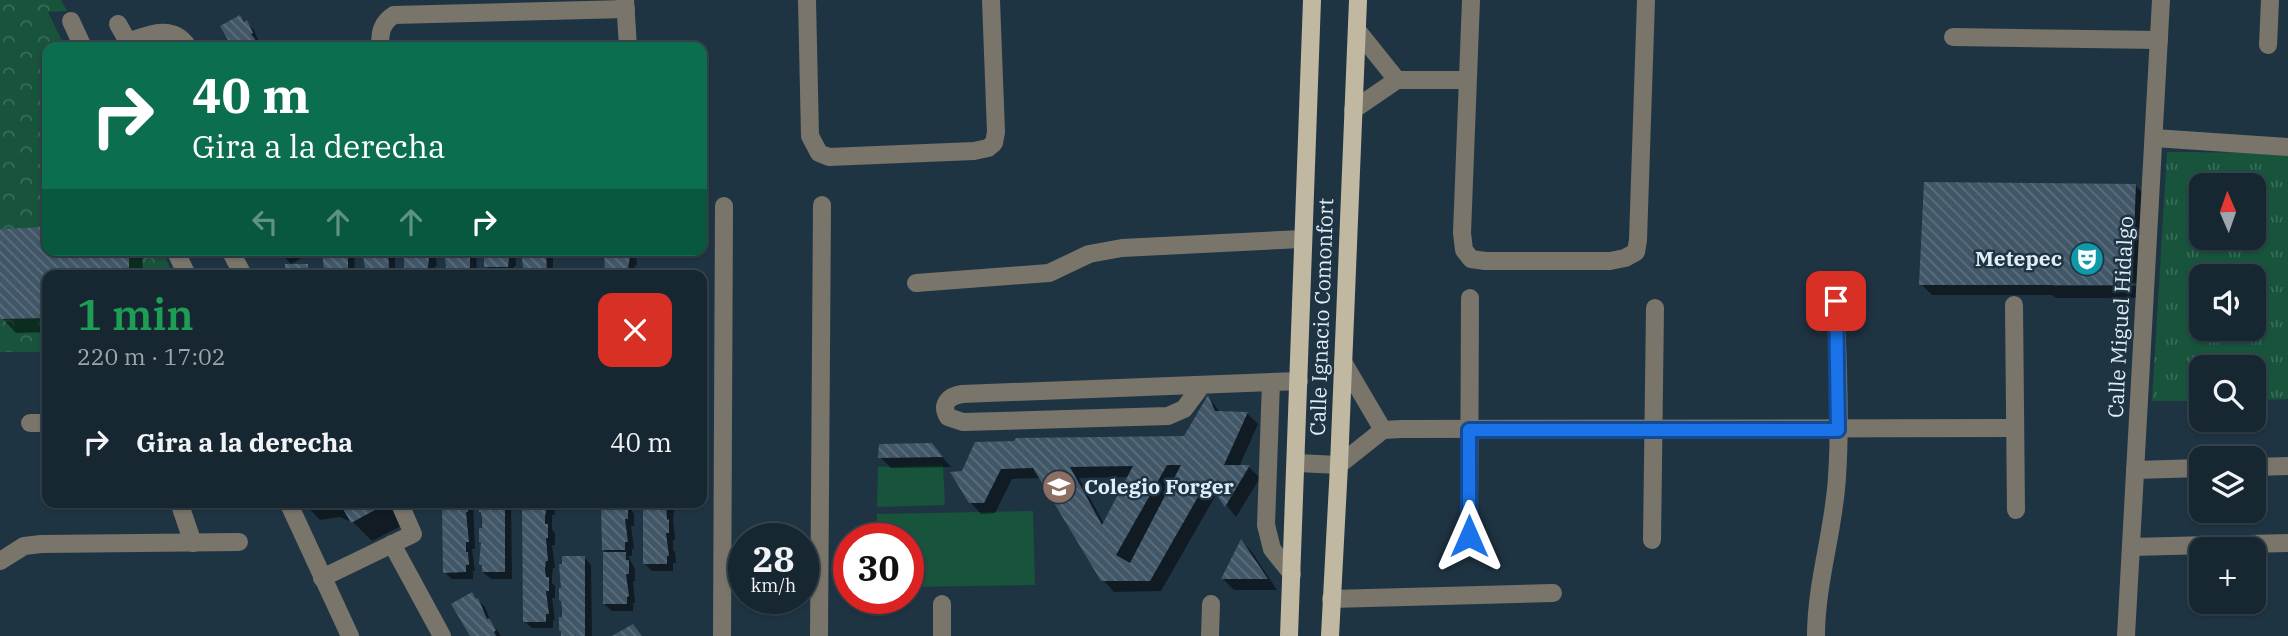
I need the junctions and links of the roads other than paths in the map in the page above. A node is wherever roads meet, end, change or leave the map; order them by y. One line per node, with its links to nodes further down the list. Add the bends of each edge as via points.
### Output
1 (807, 0): 2 (street, via 810,136 819,153 829,157 974,151 995,143)
2 (991, 0)
3 (1312, 0): 30 (main road, Calle Ignacio Comonfort)
4 (1358, 0): 13 (main road, Calle Ignacio Comonfort)
5 (1471, 0): 24 (street)
6 (1646, 0): 24 (street, via 1638,240 1636,252 1625,258 1471,259 1464,250 1462,233)
7 (2161, 0): 15 (street, Calle Miguel Hidalgo)
8 (2270, 0): 22 (street)
9 (625, 5): 10 (street); 21 (street)
10 (445, 6): 20 (street, via 394,15 382,27)
11 (71, 21): 16 (street)
12 (118, 24): 17 (street)
13 (1357, 30): 23 (street); 25 (main road, Calle Ignacio Comonfort)
14 (1953, 37): 15 (street)
15 (2159, 40): 26 (street, Calle Miguel Hidalgo)
16 (81, 42)
17 (127, 42)
18 (135, 42): 19 (street, via 155,32 170,33)
19 (184, 42)
20 (380, 42)
21 (628, 42)
22 (2268, 45)
23 (1397, 80): 24 (street); 25 (street)
24 (1466, 80)
25 (1353, 110): 36 (main road, Calle Ignacio Comonfort)
26 (2154, 138): 27 (street); 50 (street, Calle Miguel Hidalgo)
27 (2288, 147)
28 (822, 205): 72 (street)
29 (724, 206): 71 (street)
30 (1302, 239): 31 (street, via 1122,248 1089,254 1049,272); 37 (main road, Calle Ignacio Comonfort)
31 (916, 283)
32 (1470, 298): 42 (street)
33 (1836, 301): 44 (street)
34 (2014, 305): 40 (street)
35 (1655, 308): 43 (street)
36 (1343, 362): 41 (street); 46 (main road, Calle Ignacio Comonfort)
37 (1299, 381): 38 (street); 45 (main road, Calle Ignacio Comonfort)
38 (1272, 382): 39 (street); 63 (street, via 1266,525 1272,549)
39 (1202, 385): 39 (street, via 962,394 953,396 945,406 948,417 963,422 1168,416 1184,409)
40 (2014, 428): 44 (street); 54 (street)
41 (1383, 430): 42 (street); 46 (street)
42 (1469, 430): 43 (street); 55 (street)
43 (1653, 430): 44 (street); 56 (street)
44 (1838, 430): 77 (street, via 1835,499 1819,587)
45 (1297, 463): 46 (street); 63 (main road, Calle Ignacio Comonfort)
46 (1339, 465): 66 (main road, Calle Ignacio Comonfort)
47 (2288, 466): 48 (street)
48 (2266, 467)
49 (2189, 468): 50 (street)
50 (2135, 470): 61 (street, Calle Miguel Hidalgo)
51 (181, 508): 57 (street)
52 (291, 508): 64 (street)
53 (402, 508): 60 (street, via 413,534)
54 (2016, 510)
55 (1469, 536)
56 (1652, 540)
57 (193, 542): 58 (street); 62 (street, via 41,544 24,546)
58 (239, 542)
59 (2288, 543): 61 (street)
60 (392, 544): 64 (street); 70 (street)
61 (2131, 547): 78 (street, Calle Miguel Hidalgo)
62 (0, 561)
63 (1292, 574): 75 (main road, Calle Ignacio Comonfort)
64 (322, 578): 69 (street)
65 (1553, 593): 66 (street)
66 (1331, 599): 76 (main road, Calle Ignacio Comonfort)
67 (942, 604): 73 (street)
68 (1211, 604): 74 (street)
69 (350, 636)
70 (442, 636)
71 (722, 636)
72 (819, 636)
73 (942, 636)
74 (1210, 636)
75 (1289, 636)
76 (1330, 636)
77 (1816, 636)
78 (2126, 636)

